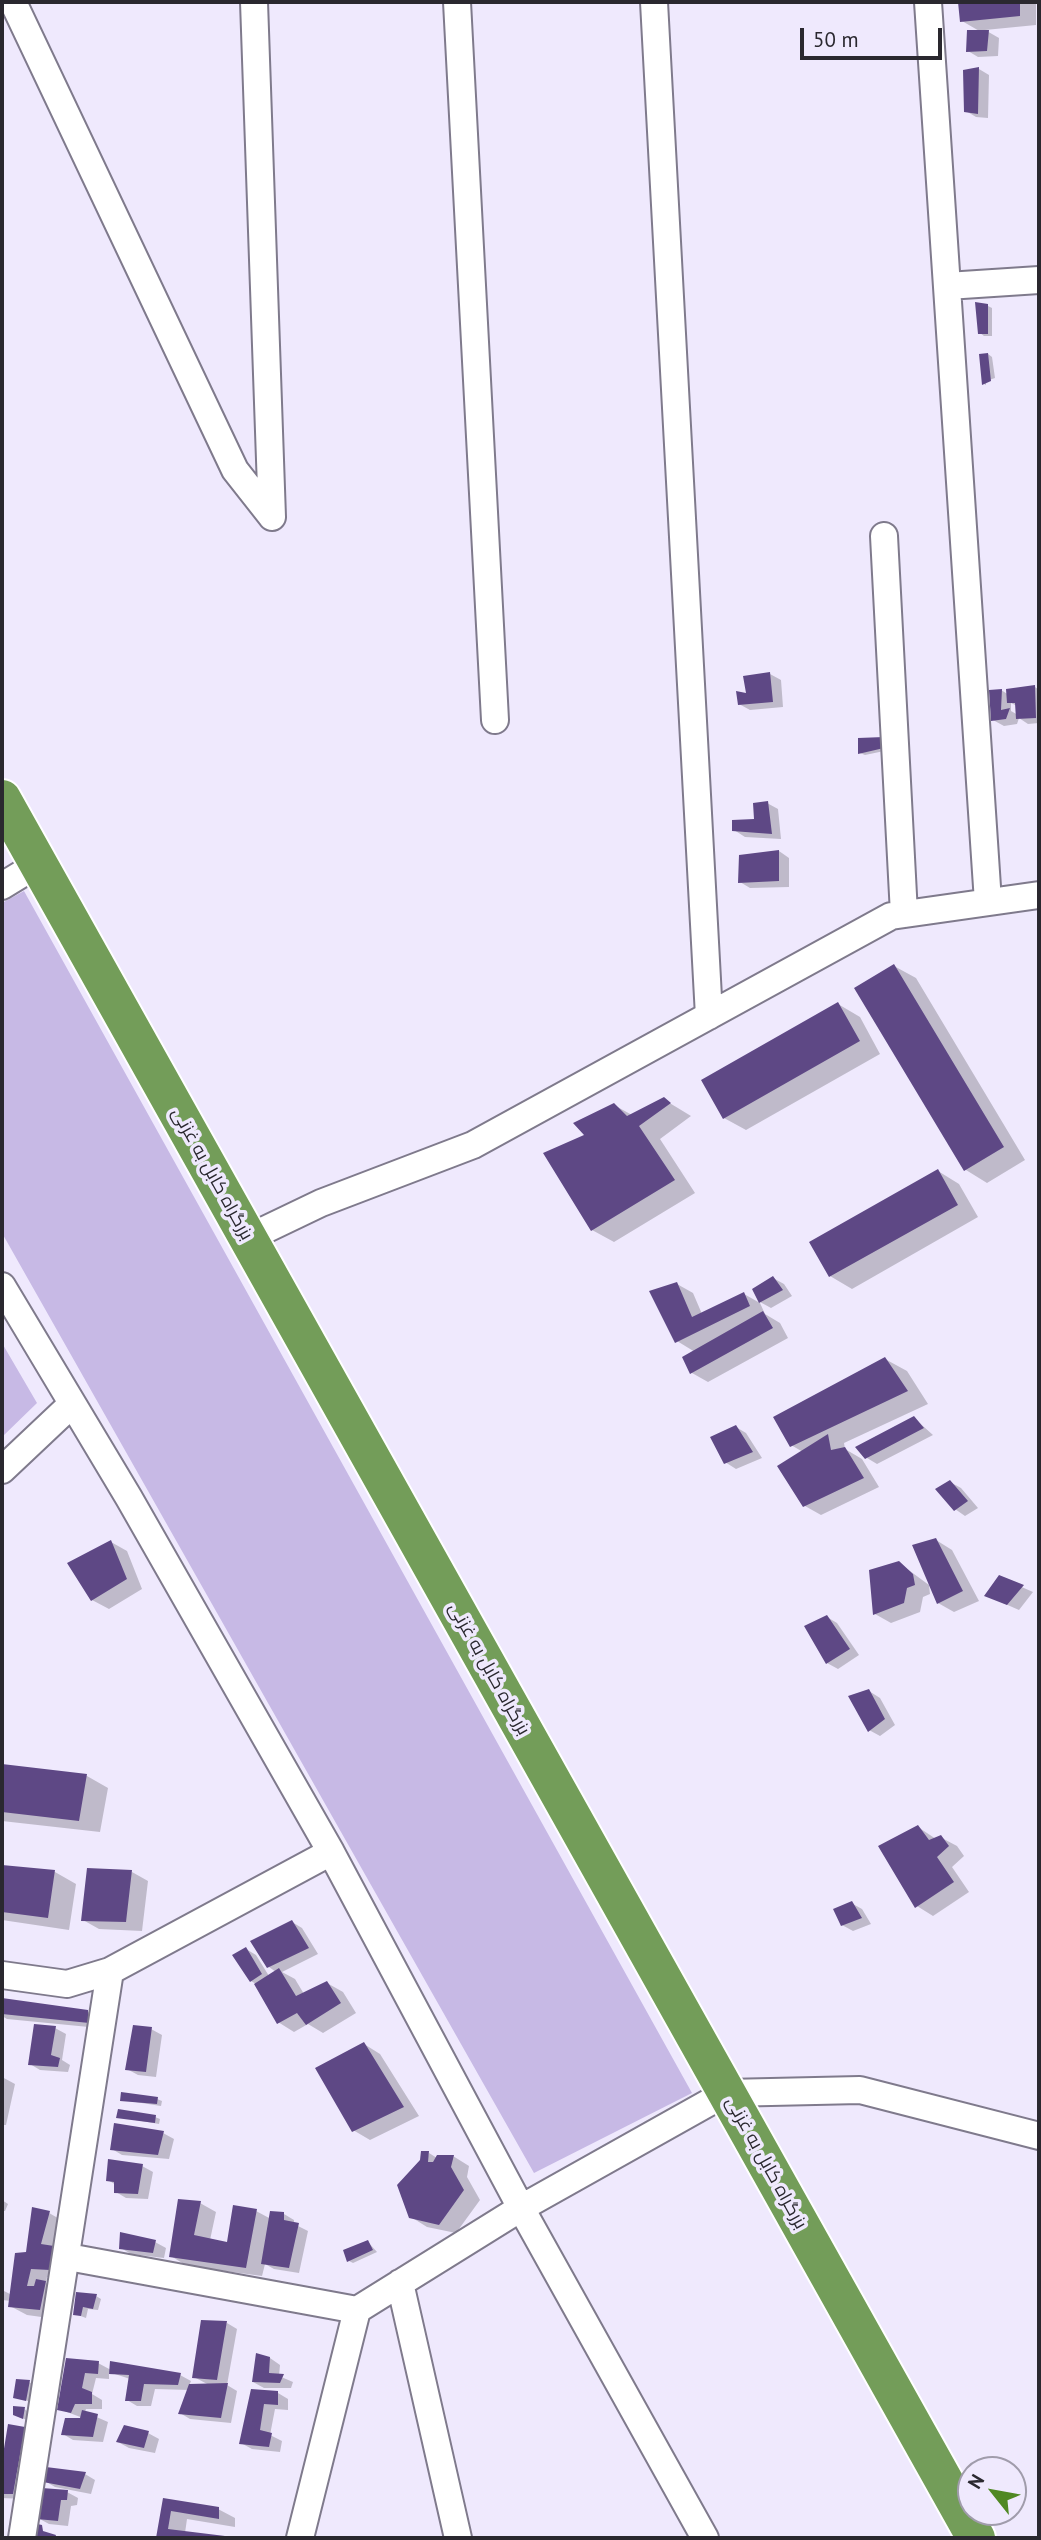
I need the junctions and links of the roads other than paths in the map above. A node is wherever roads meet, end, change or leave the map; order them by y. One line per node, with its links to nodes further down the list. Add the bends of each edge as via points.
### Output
1 (13, 2): 2 (street, via 234,470 272,517)
2 (254, 2)
3 (457, 2): 9 (street)
4 (654, 2): 16 (street)
5 (928, 2): 7 (street)
6 (1039, 281): 7 (street)
7 (947, 286): 14 (street)
8 (884, 536): 15 (street)
9 (495, 720)
10 (2, 799): 11 (highway, بزرگراه کابل به غزنی)
11 (20, 847): 12 (street); 17 (highway, بزرگراه کابل به غزنی)
12 (2, 886)
13 (1039, 895): 14 (street)
14 (988, 902): 15 (street)
15 (904, 914): 16 (street, via 891,916)
16 (709, 1016): 17 (street, via 473,1145 321,1203)
17 (248, 1238): 24 (highway, بزرگراه کابل به غزنی)
18 (2, 1286): 19 (street)
19 (72, 1404): 20 (street); 21 (street)
20 (2, 1469)
21 (331, 1852): 22 (street); 26 (street)
22 (110, 1971): 23 (street, via 67,1984); 27 (street)
23 (2, 1975)
24 (726, 2092): 25 (street, via 860,2090); 26 (street); 34 (highway, بزرگراه کابل به غزنی)
25 (1039, 2136)
26 (521, 2208): 28 (street); 33 (street)
27 (68, 2258): 29 (street); 30 (street)
28 (400, 2283): 29 (street); 32 (street)
29 (358, 2309): 31 (street)
30 (16, 2525)
31 (300, 2538)
32 (458, 2538)
33 (705, 2538)
34 (976, 2538)

